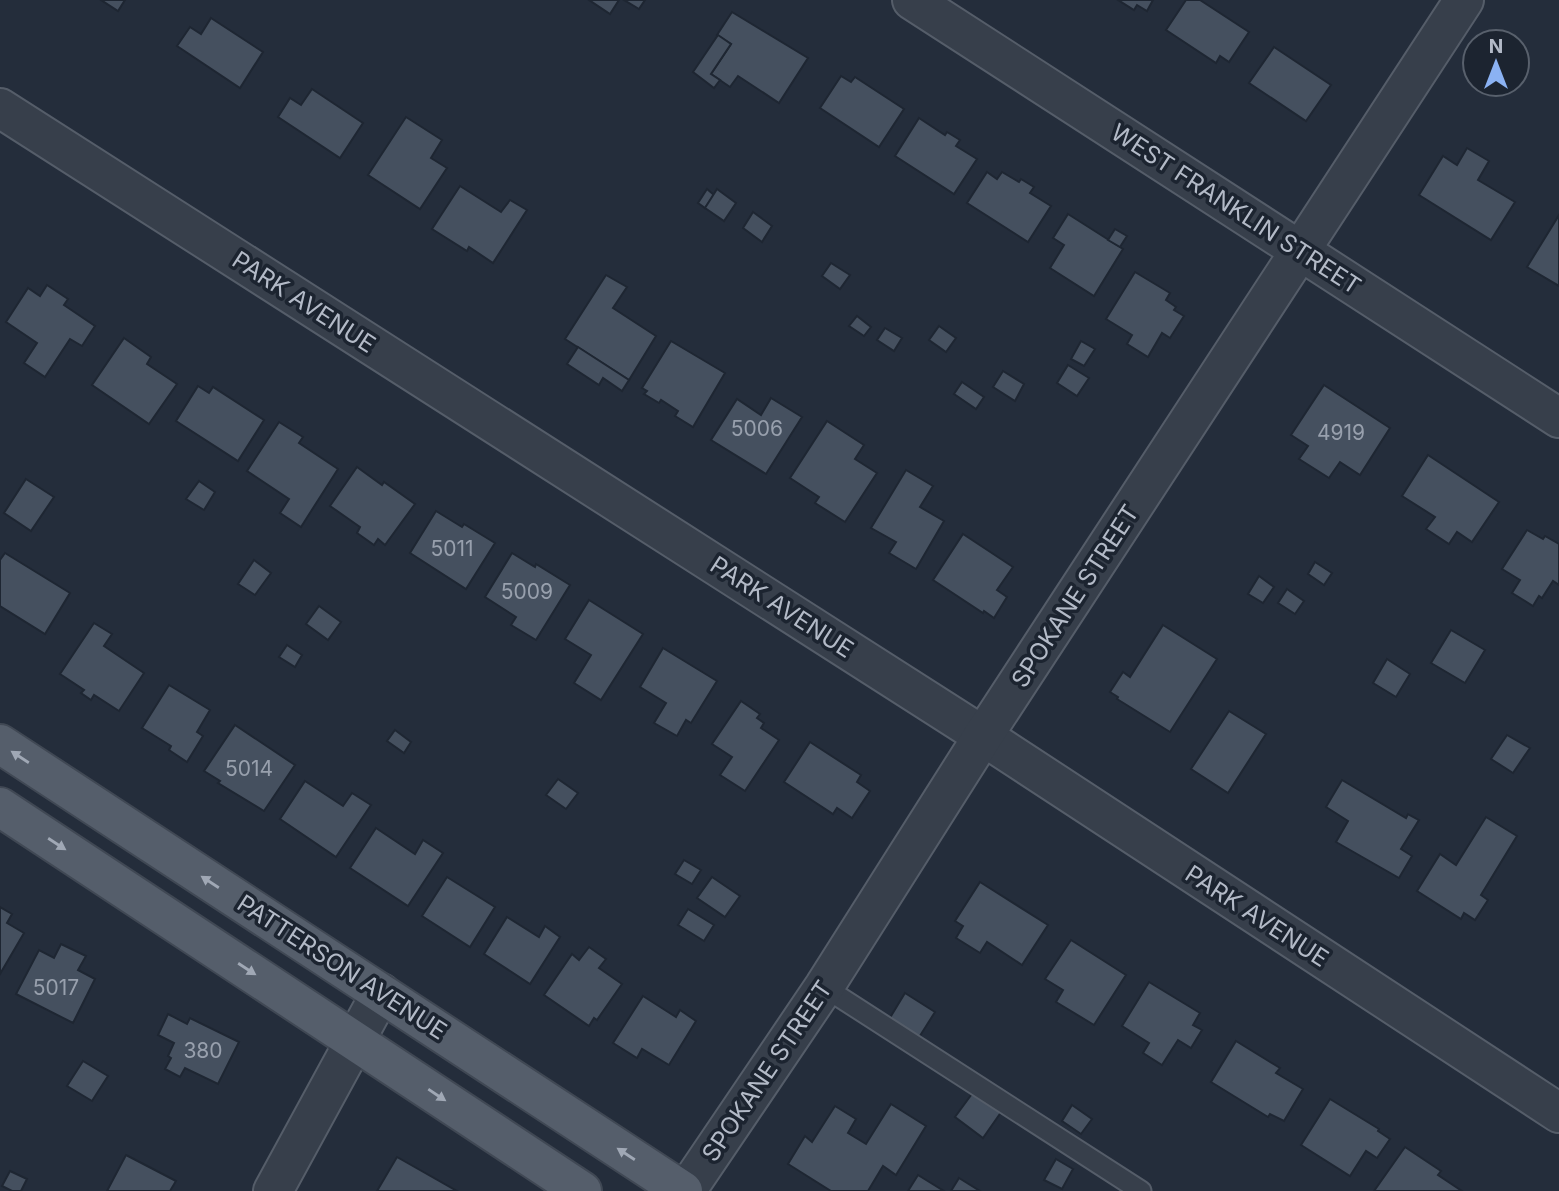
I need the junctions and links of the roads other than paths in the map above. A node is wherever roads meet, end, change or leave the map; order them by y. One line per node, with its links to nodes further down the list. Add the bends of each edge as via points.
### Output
1 (912, 0): 4 (street, WEST FRANKLIN STREET)
2 (1464, 0): 4 (street, SPOKANE STREET)
3 (0, 108): 6 (street, PARK AVENUE)
4 (1301, 250): 5 (street, WEST FRANKLIN STREET); 6 (street, SPOKANE STREET)
5 (1559, 418)
6 (983, 736): 9 (street, SPOKANE STREET); 12 (street, PARK AVENUE)
7 (0, 744): 10 (main road, PATTERSON AVENUE, one-way to 7)
8 (0, 807): 11 (main road, one-way to 11)
9 (824, 987): 15 (street, SPOKANE STREET); 16 (lane)
10 (381, 993): 11 (street); 15 (main road, PATTERSON AVENUE, one-way to 10)
11 (355, 1040): 13 (street); 14 (main road, one-way to 14)
12 (1559, 1113)
13 (273, 1191)
14 (582, 1191)
15 (685, 1191)
16 (1141, 1191)

